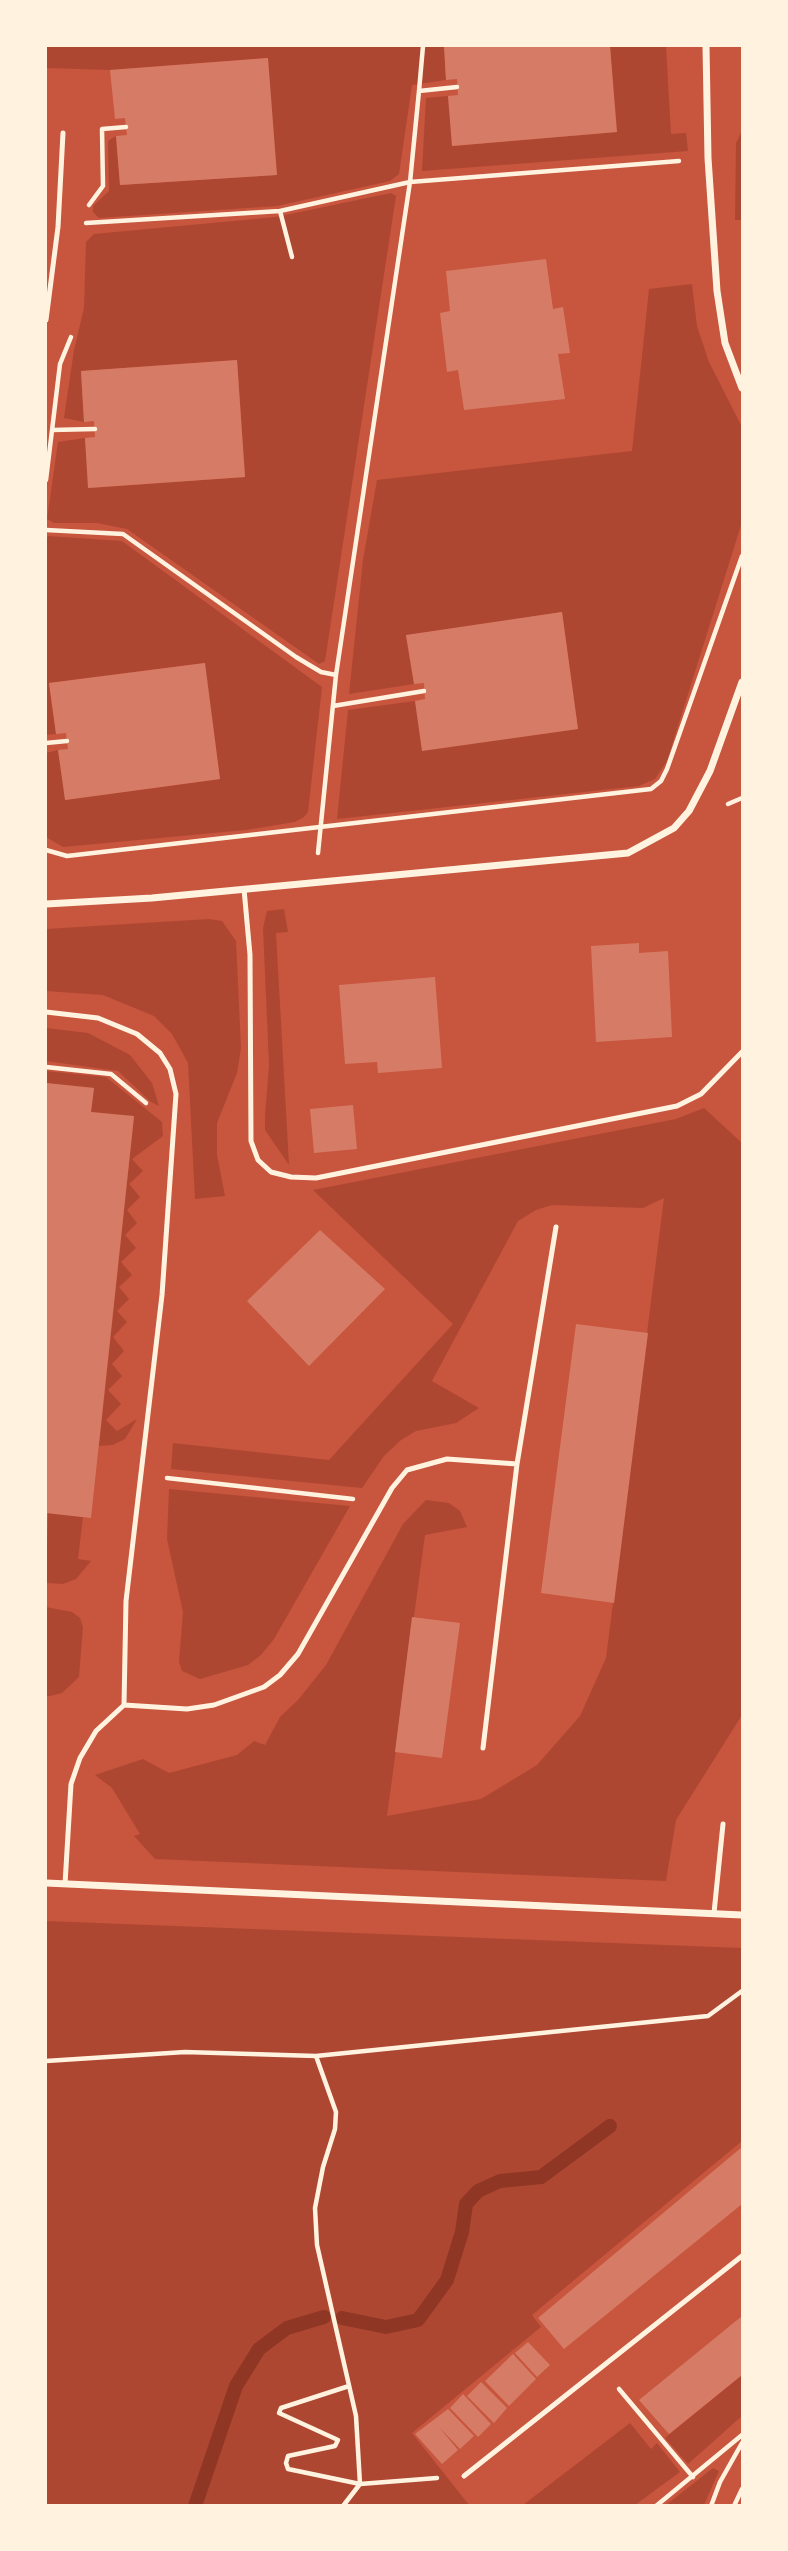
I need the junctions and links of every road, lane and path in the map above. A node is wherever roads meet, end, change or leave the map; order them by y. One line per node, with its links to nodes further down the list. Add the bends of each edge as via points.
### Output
1 (423, 46): 4 (path)
2 (706, 46): 6 (street)
3 (457, 87): 4 (path)
4 (419, 91): 7 (path)
5 (63, 133): 9 (lane)
6 (708, 158): 7 (path); 12 (street, via 725,343)
7 (410, 182): 8 (path); 17 (path)
8 (280, 211): 9 (path); 10 (path)
9 (58, 228): 11 (lane)
10 (292, 257)
11 (46, 320)
12 (743, 388)
13 (94, 429): 14 (path)
14 (52, 430)
15 (46, 530): 17 (path, via 122,534 296,657 321,673)
16 (743, 556): 25 (path, via 667,769 651,789)
17 (336, 675): 20 (path)
18 (743, 682): 27 (street, via 690,811 674,828 628,853)
19 (424, 691): 20 (path)
20 (333, 706): 25 (path)
21 (67, 740): 22 (path)
22 (46, 743)
23 (743, 798): 24 (path)
24 (720, 807)
25 (321, 828): 26 (path, via 67,856); 27 (path)
26 (46, 850)
27 (316, 882): 28 (street)
28 (244, 889): 29 (street); 31 (lane, via 250,955 251,1141 258,1160 271,1172 316,1178 677,1107 701,1094)
29 (46, 904)
30 (46, 1012): 33 (lane, via 98,1017 149,1042 170,1069)
31 (743, 1052)
32 (46, 1067): 33 (path, via 111,1074)
33 (176, 1123): 36 (lane, via 162,1295)
34 (556, 1227): 35 (lane)
35 (517, 1464): 37 (lane, via 447,1459 426,1463 407,1470); 39 (lane)
36 (140, 1475): 37 (path, via 355,1499); 38 (lane, via 126,1601)
37 (379, 1510): 38 (lane, via 298,1654 280,1675 264,1687 214,1705 187,1709)
38 (124, 1705): 42 (lane, via 96,1731 71,1784)
39 (482, 1748)
40 (723, 1824): 43 (lane)
41 (46, 1883): 42 (street)
42 (65, 1884): 43 (street)
43 (714, 1913): 44 (street)
44 (743, 1914)
45 (743, 1991): 46 (path, via 708,2016)
46 (316, 2056): 47 (path, via 185,2052); 50 (path, via 336,2112 316,2208 317,2245)
47 (46, 2062)
48 (743, 2256): 49 (lane)
49 (600, 2367): 53 (lane); 54 (path)
50 (349, 2386): 56 (path); 56 (path, via 281,2408 279,2413 338,2440 335,2446 288,2456 288,2469)
51 (743, 2435): 54 (path)
52 (743, 2443): 60 (path)
53 (464, 2476)
54 (693, 2477): 59 (path)
55 (430, 2479): 56 (path)
56 (360, 2484): 58 (path)
57 (743, 2489): 61 (path)
58 (343, 2505)
59 (656, 2505)
60 (711, 2505)
61 (734, 2505)

